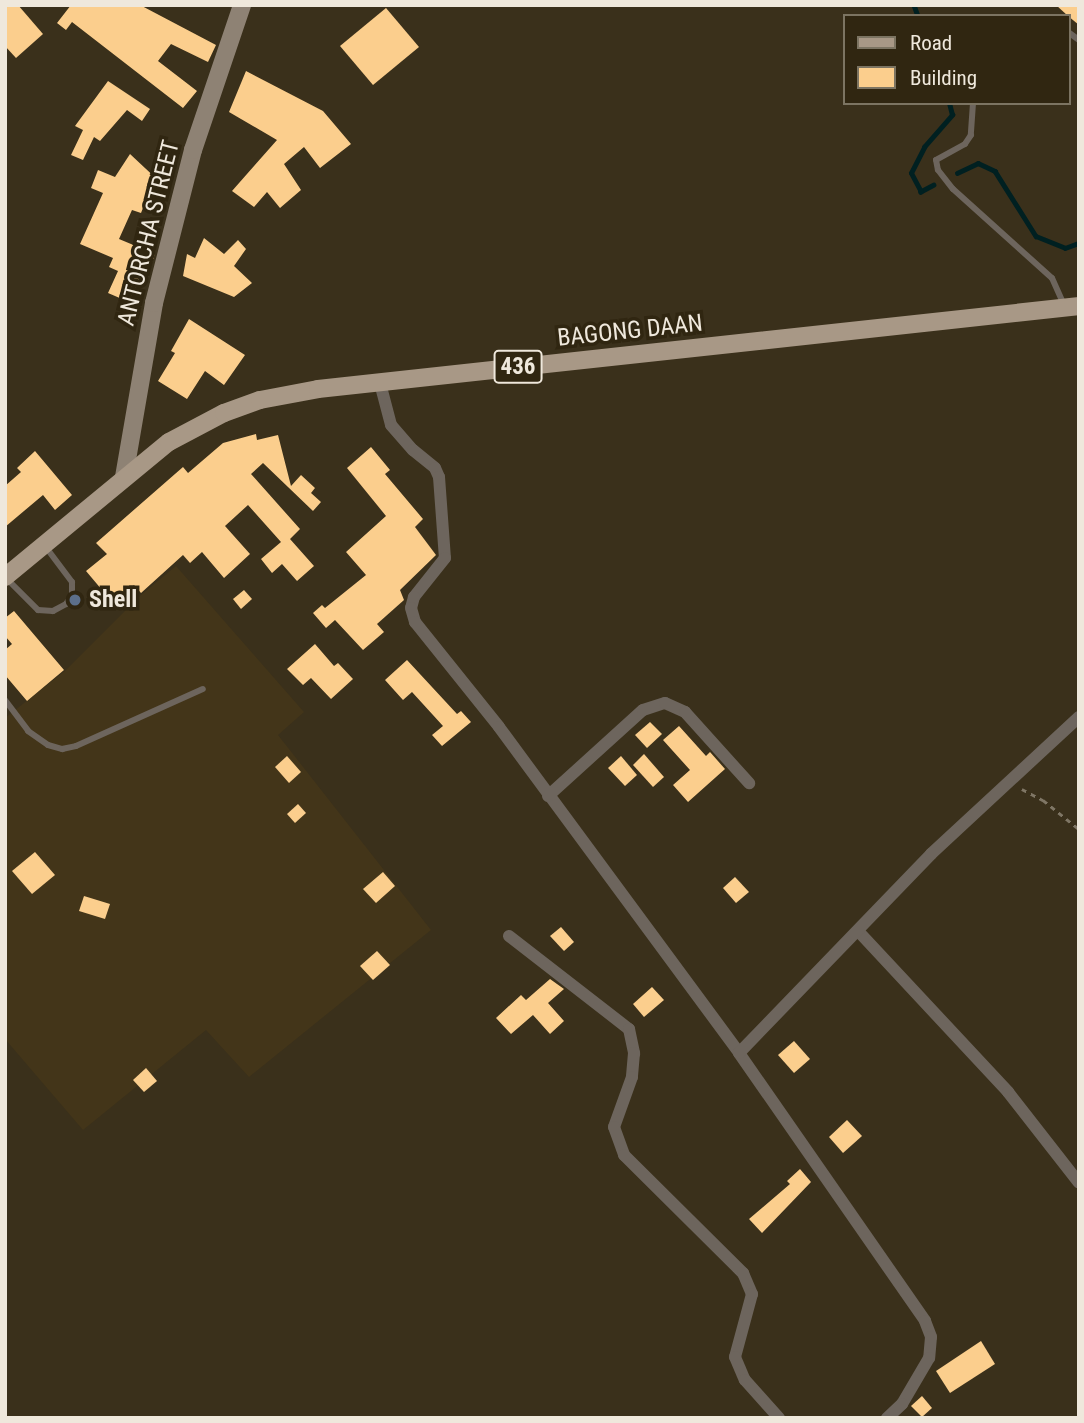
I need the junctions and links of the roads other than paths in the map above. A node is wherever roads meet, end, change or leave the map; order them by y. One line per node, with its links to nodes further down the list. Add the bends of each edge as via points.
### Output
1 (242, 5): 5 (main road, ANTORCHA STREET, via 193,150 158,290)
2 (973, 105): 3 (lane, via 971,135 965,144 936,160 939,170 1052,278)
3 (1072, 307): 4 (main road, BAGONG DAAN / 436)
4 (380, 383): 5 (main road, BAGONG DAAN / 436, via 318,388 224,413 169,442); 12 (street, via 391,425 439,477 445,558 414,597 415,622)
5 (124, 477): 6 (main road, 436)
6 (44, 545): 7 (main road, 436); 7 (lane, via 72,582 72,595 65,604 53,611 38,610)
7 (5, 577)
8 (203, 689): 9 (lane, via 62,749 28,731)
9 (5, 700)
10 (1079, 717): 13 (street, via 931,854)
11 (749, 783): 12 (street, via 685,712 665,703 643,710)
12 (548, 796): 15 (street)
13 (859, 932): 15 (street); 16 (street, via 1008,1092)
14 (509, 936): 17 (street, via 629,1029 632,1077 614,1128 624,1155 743,1273 752,1294 735,1357 745,1380)
15 (739, 1053): 18 (street, via 925,1321 931,1337 929,1358 902,1404)
16 (1079, 1184)
17 (779, 1418)
18 (887, 1418)

